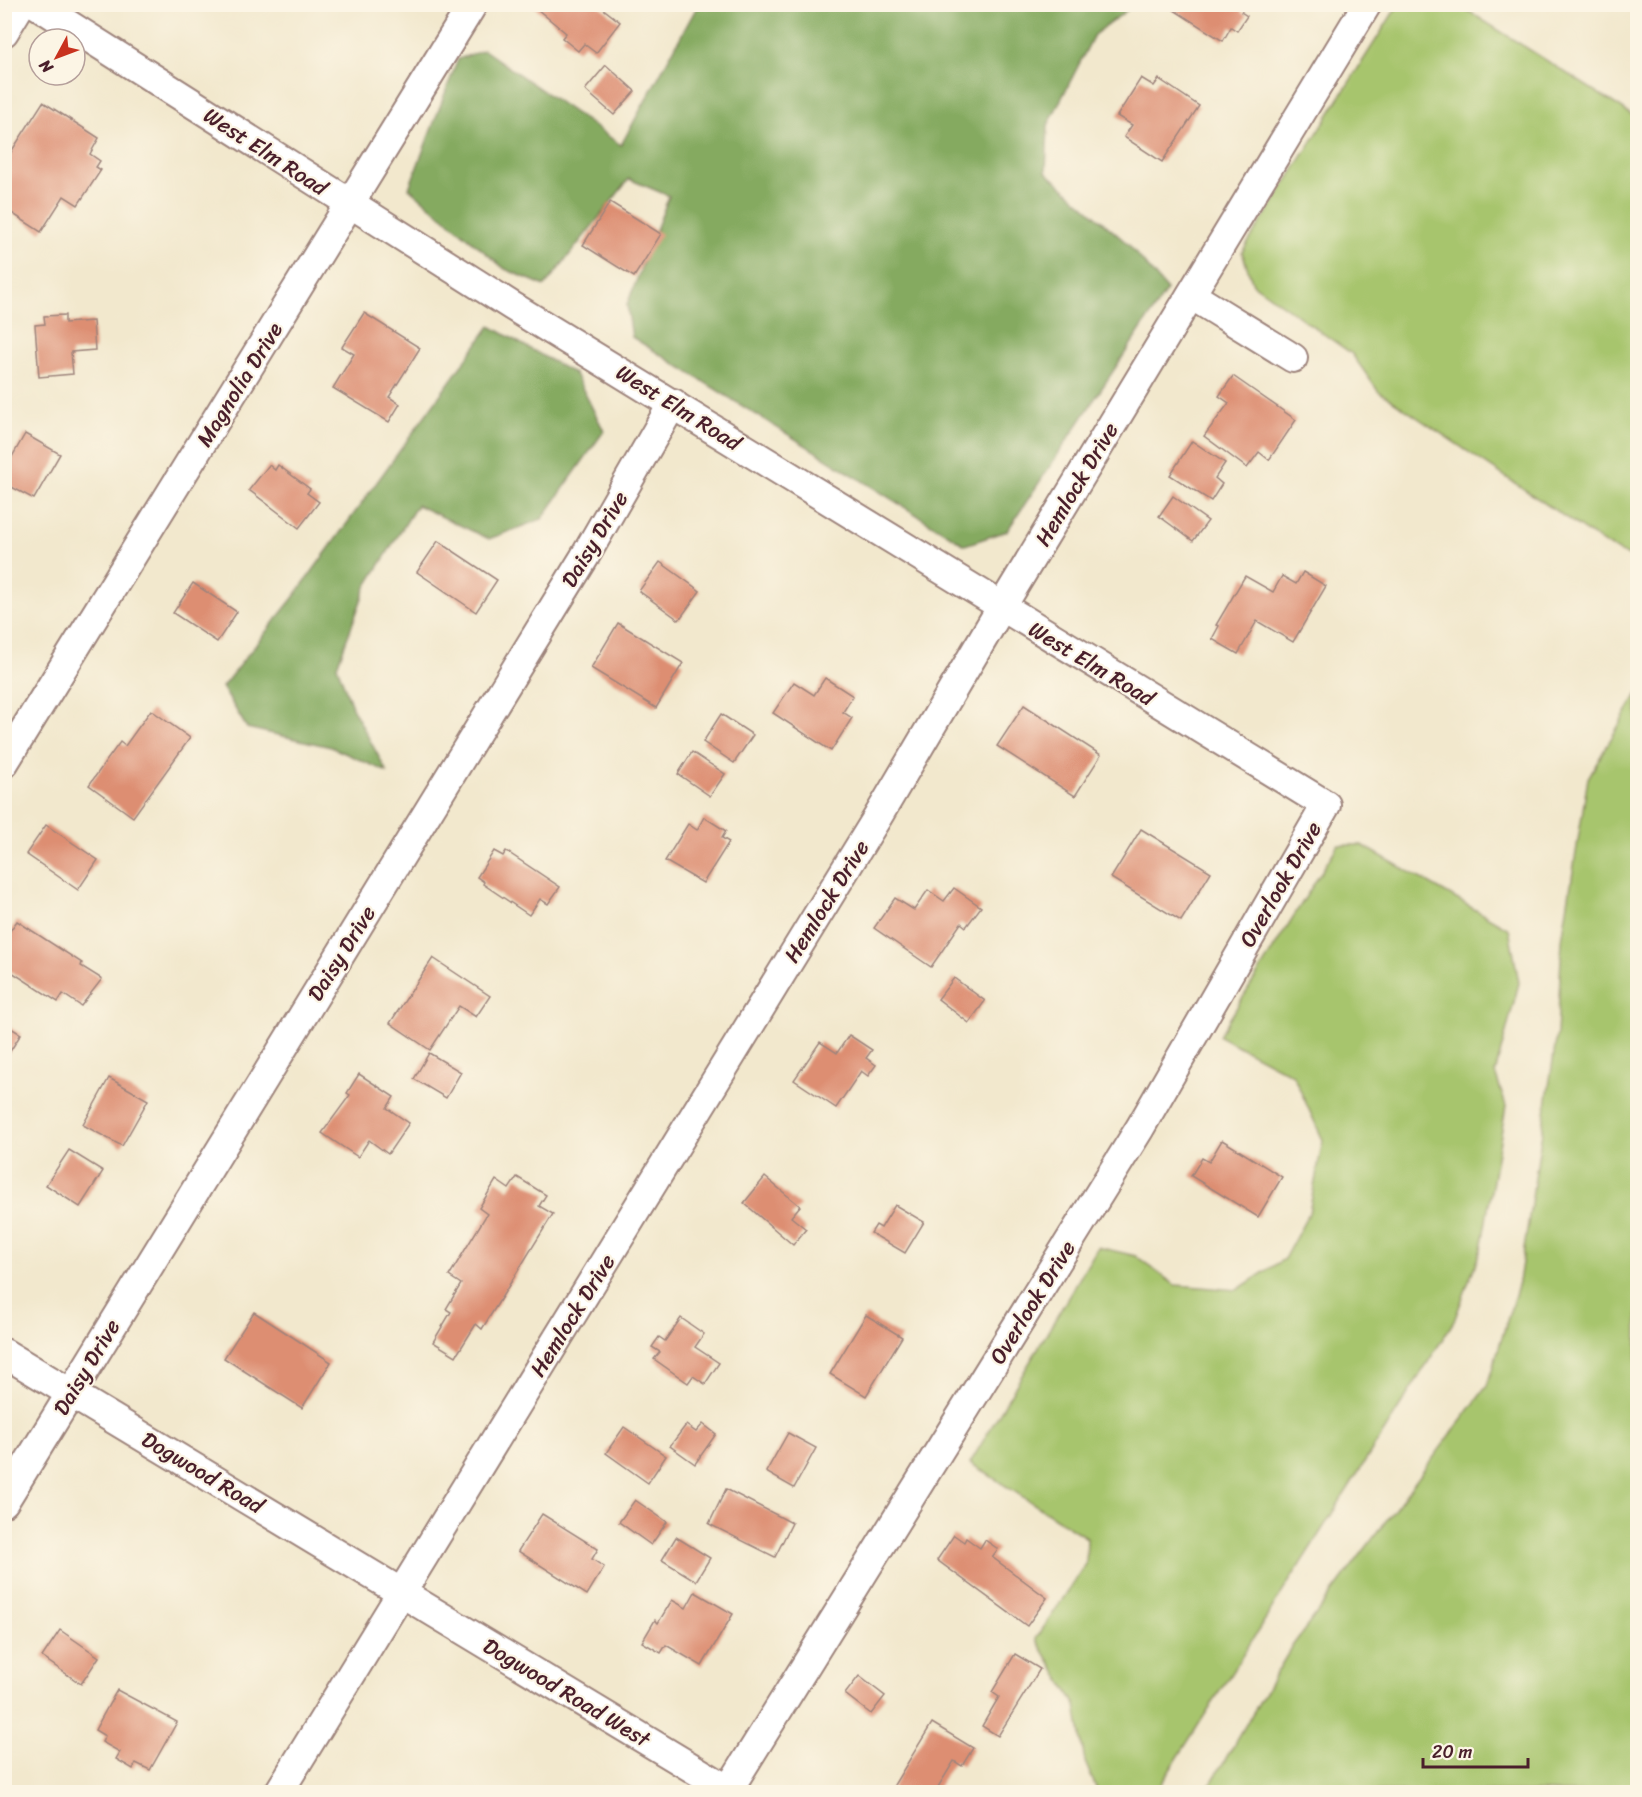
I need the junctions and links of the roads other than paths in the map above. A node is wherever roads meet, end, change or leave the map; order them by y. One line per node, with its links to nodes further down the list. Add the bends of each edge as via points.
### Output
1 (21, 4): 5 (street)
2 (36, 4): 6 (street, West Elm Road)
3 (473, 4): 6 (street, Magnolia Drive)
4 (1367, 4): 7 (street, Hemlock Drive)
5 (4, 32)
6 (350, 205): 9 (street, West Elm Road); 11 (street, Magnolia Drive)
7 (1191, 295): 8 (street); 10 (street, Hemlock Drive)
8 (1293, 358)
9 (673, 403): 10 (street, West Elm Road); 14 (street, Daisy Drive, via 584,558)
10 (1000, 608): 12 (street, West Elm Road); 16 (street, Hemlock Drive, via 877,818)
11 (4, 763)
12 (1326, 805): 18 (street, Overlook Drive, via 1140,1128)
13 (4, 1353): 14 (street, Dogwood Road)
14 (70, 1393): 15 (street, Daisy Drive); 16 (street, Dogwood Road)
15 (4, 1502)
16 (402, 1591): 17 (street, Hemlock Drive); 18 (street, Dogwood Road West)
17 (279, 1792)
18 (729, 1792)

